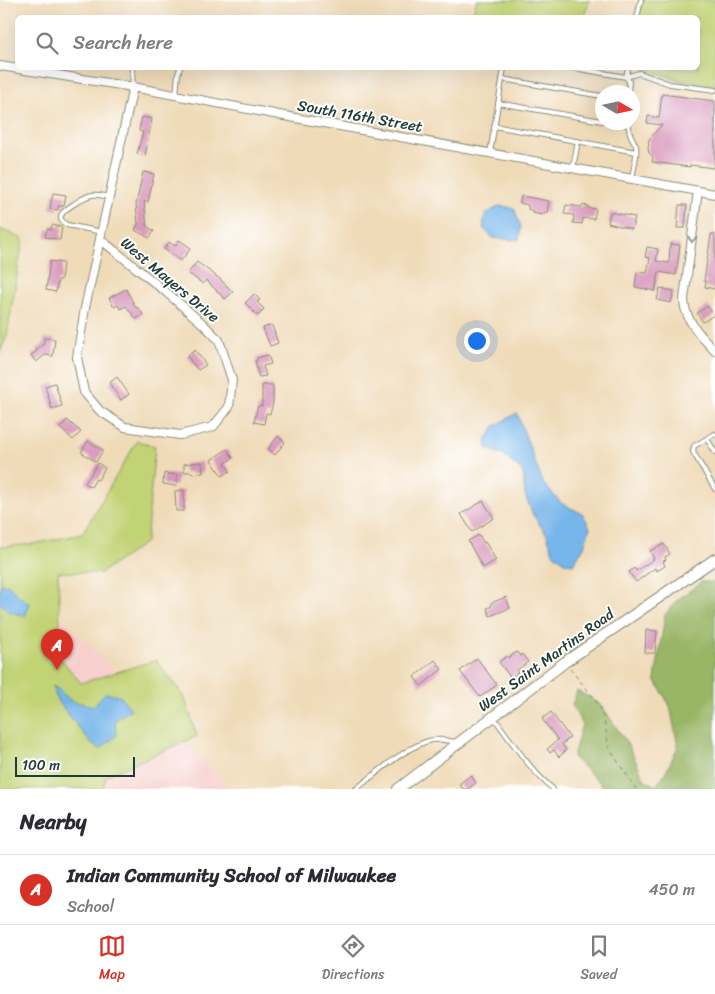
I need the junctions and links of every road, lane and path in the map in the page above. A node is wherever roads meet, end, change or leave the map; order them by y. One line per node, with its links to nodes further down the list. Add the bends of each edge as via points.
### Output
1 (641, 0): 2 (lane)
2 (638, 15)
3 (0, 66): 4 (street, South 116th Street)
4 (15, 68)
5 (25, 70): 14 (street, South 116th Street)
6 (132, 70): 14 (lane)
7 (179, 70): 17 (lane)
8 (504, 70): 12 (lane)
9 (586, 70): 11 (lane)
10 (628, 70): 11 (lane)
11 (626, 77): 13 (lane); 15 (lane, via 640,73 670,84)
12 (502, 79): 16 (lane); 18 (lane)
13 (629, 85)
14 (133, 87): 17 (street, South 116th Street); 29 (street, West Mayers Drive)
15 (715, 90)
16 (595, 95)
17 (176, 96): 24 (street, South 116th Street)
18 (498, 103): 19 (lane); 20 (lane)
19 (595, 120)
20 (494, 126): 22 (lane); 24 (lane)
21 (629, 130): 23 (lane)
22 (578, 141): 23 (lane); 25 (lane)
23 (636, 152): 26 (lane)
24 (490, 153): 25 (street, South 116th Street)
25 (573, 168): 26 (street, South 116th Street)
26 (632, 179): 27 (street, South 116th Street)
27 (698, 191): 28 (street, South 116th Street); 31 (street, one-way to 31, via 684,309)
28 (715, 194)
29 (109, 197): 30 (street, West Mayers Drive); 30 (lane, via 86,197 66,209 61,216 67,225)
30 (101, 236): 30 (street, West Mayers Drive, via 219,340 232,380 228,407 213,427 180,435 125,427 100,411 84,392 77,357)
31 (715, 351)
32 (715, 434): 33 (lane)
33 (707, 439): 34 (lane); 35 (lane, via 694,446 693,452)
34 (715, 452)
35 (715, 490)
36 (715, 559): 37 (street, West Saint Martins Road)
37 (565, 662): 38 (street, West Saint Martins Road); 43 (path, via 595,699 604,720 609,748)
38 (494, 717): 39 (street, West Saint Martins Road); 42 (lane, via 540,778)
39 (461, 742): 40 (lane, via 441,739 426,742 401,755); 41 (street, West Saint Martins Road)
40 (356, 789)
41 (400, 789)
42 (553, 789)
43 (636, 789)

